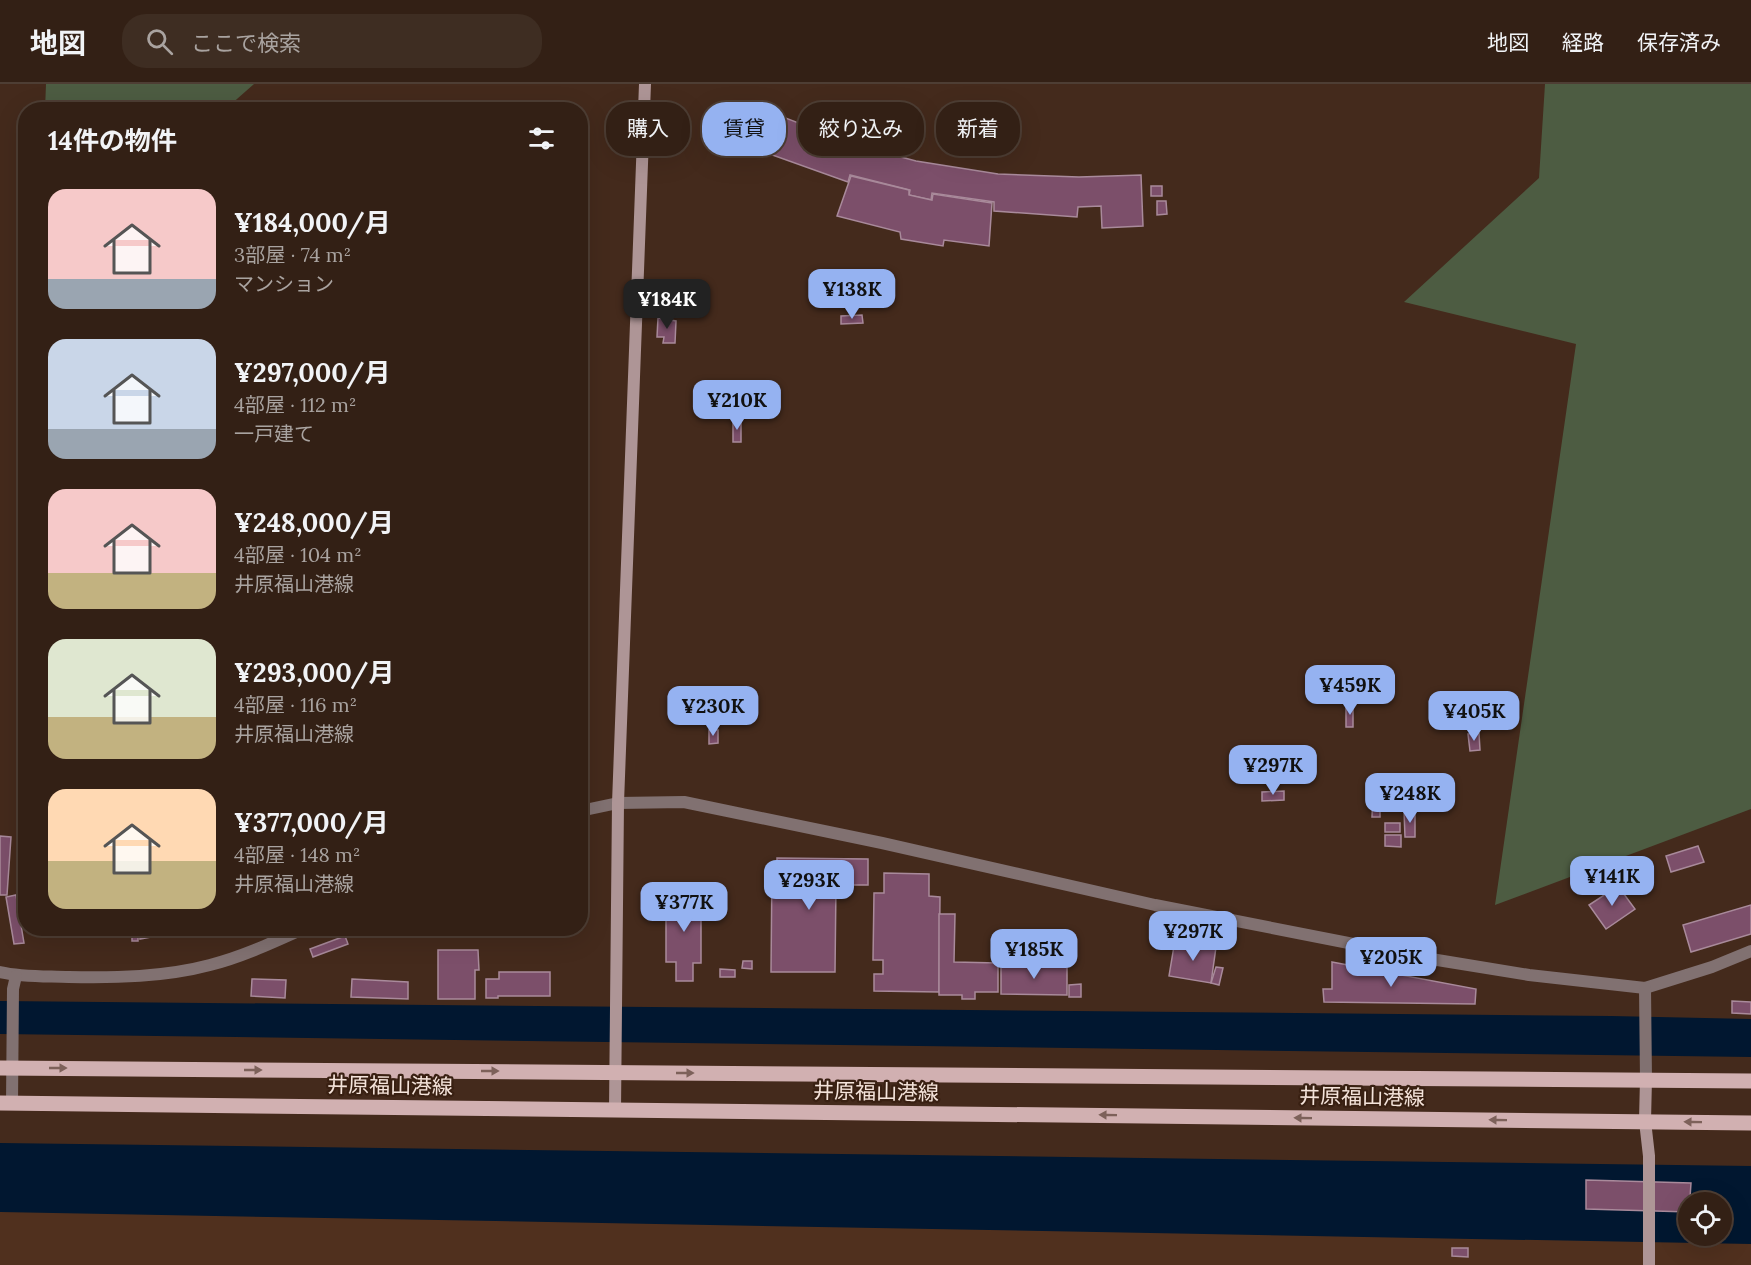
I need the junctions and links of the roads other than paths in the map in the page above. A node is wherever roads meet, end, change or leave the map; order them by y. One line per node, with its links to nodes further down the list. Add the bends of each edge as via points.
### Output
1 (645, 84): 2 (street)
2 (618, 803): 3 (street); 8 (street, via 684,802 1155,905 1413,956); 10 (street)
3 (588, 810)
4 (288, 936): 7 (street, via 210,965 146,976)
5 (1751, 951): 8 (street, via 1712,968)
6 (0, 972): 7 (street)
7 (16, 976): 9 (street, via 12,1044)
8 (1645, 988): 11 (street)
9 (6, 1068): 10 (main road, 井原福山港線, one-way to 10); 13 (street)
10 (615, 1072): 11 (main road, 井原福山港線, one-way to 11); 14 (street)
11 (1646, 1072): 12 (main road, 井原福山港線); 15 (street)
12 (1751, 1081)
13 (6, 1103): 14 (main road, 井原福山港線)
14 (615, 1110): 15 (main road, 井原福山港線, one-way to 14)
15 (1645, 1121): 16 (main road, 井原福山港線, one-way to 15); 17 (street, via 1649,1156)
16 (1751, 1123)
17 (1649, 1265)

